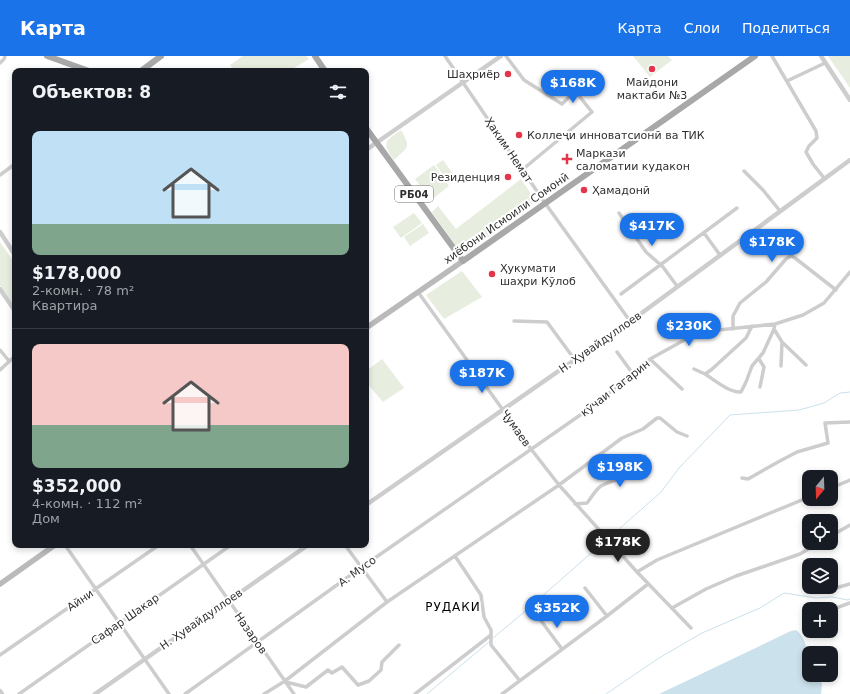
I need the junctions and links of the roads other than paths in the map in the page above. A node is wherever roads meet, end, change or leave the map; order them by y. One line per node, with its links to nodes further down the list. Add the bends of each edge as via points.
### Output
1 (5, 56): 12 (street)
2 (47, 56): 13 (main road)
3 (161, 56): 14 (main road)
4 (445, 56): 17 (street, Ҳаким Немат)
5 (501, 56): 17 (street)
6 (506, 56): 24 (street, via 524,80 536,88 562,104 576,91 592,112)
7 (755, 56): 28 (main road, хиёбони Исмоили Сомонӣ)
8 (772, 56): 16 (street)
9 (821, 56): 11 (street)
10 (317, 57): 15 (main road)
11 (825, 62): 16 (street); 18 (street)
12 (0, 63)
13 (81, 68)
14 (144, 68)
15 (324, 68)
16 (787, 81): 27 (street, via 816,131 817,138 806,152)
17 (463, 83): 20 (street); 24 (street, Ҳаким Немат)
18 (850, 100)
19 (369, 132): 20 (main road, РБ04)
20 (376, 142): 21 (street); 36 (main road, РБ04)
21 (369, 148)
22 (850, 160): 27 (street, Н. Ҳувайдуллоев)
23 (12, 166): 26 (street)
24 (522, 170): 28 (street, Ҳаким Немат)
25 (744, 171): 30 (street)
26 (0, 175)
27 (824, 178): 30 (street, Н. Ҳувайдуллоев)
28 (545, 203): 36 (main road, хиёбони Исмоили Сомонӣ); 46 (street, Ҳаким Немат)
29 (738, 208): 33 (street)
30 (780, 211): 35 (street, Н. Ҳувайдуллоев)
31 (619, 213): 37 (street, via 646,252)
32 (0, 232): 34 (street)
33 (704, 233): 35 (street); 37 (street)
34 (12, 250)
35 (720, 255): 39 (street, Н. Ҳувайдуллоев)
36 (463, 261): 42 (main road, хиёбони Исмоили Сомонӣ)
37 (660, 265): 39 (street); 43 (street)
38 (850, 272): 41 (street, кӯчаи Гагарин)
39 (678, 286): 46 (street, Н. Ҳувайдуллоев)
40 (0, 289): 44 (street)
41 (836, 290): 47 (street, кӯчаи Гагарин, via 824,303 803,315); 50 (street, via 791,256 766,282 740,303 733,316)
42 (418, 292): 48 (main road, хиёбони Исмоили Сомонӣ); 68 (street, Ҷумаев)
43 (621, 294)
44 (12, 307)
45 (514, 321): 58 (street, via 547,322)
46 (630, 322): 58 (street, Н. Ҳувайдуллоев)
47 (775, 324): 49 (street, кӯчаи Гагарин); 51 (street)
48 (369, 326)
49 (752, 326): 50 (street, кӯчаи Гагарин); 65 (street, via 746,338)
50 (733, 329): 56 (street, кӯчаи Гагарин, via 699,332)
51 (774, 329): 52 (street); 57 (street)
52 (782, 342): 60 (street); 61 (street)
53 (0, 350): 59 (street)
54 (617, 352): 64 (street)
55 (12, 358): 59 (street)
56 (650, 359): 64 (street, кӯчаи Гагарин); 67 (street)
57 (759, 359): 65 (street, via 752,366 741,392 738,393); 66 (street, via 764,367)
58 (575, 360): 68 (street, Н. Ҳувайдуллоев)
59 (9, 361): 63 (street)
60 (781, 366)
61 (806, 366)
62 (694, 369): 65 (street)
63 (0, 370)
64 (633, 374): 71 (street, кӯчаи Гагарин, via 596,404)
65 (705, 374)
66 (760, 387)
67 (682, 389)
68 (503, 411): 71 (street, Ҷумаев); 78 (street, Н. Ҳувайдуллоев)
69 (850, 422): 73 (street, via 825,423 828,443 797,452 748,479)
70 (687, 436): 76 (street, via 657,418 643,430 622,438)
71 (531, 449): 76 (street, Ҷумаев); 92 (street, А. Мусо)
72 (645, 456): 79 (street, via 642,462 646,470 602,486 594,492 587,503)
73 (742, 478)
74 (850, 480): 75 (street)
75 (838, 485)
76 (558, 486): 79 (street, Ҷумаев); 90 (street)
77 (802, 499): 93 (street, via 657,560)
78 (369, 503)
79 (575, 504): 93 (street, Ҷумаев)
80 (850, 525): 81 (street)
81 (838, 532)
82 (50, 548): 94 (main road)
83 (67, 548): 99 (street)
84 (155, 548): 99 (street, Айни)
85 (192, 548): 91 (street, Назаров)
86 (227, 548): 91 (street, Сафар Шакар)
87 (304, 548): 100 (street, Н. Ҳувайдуллоев)
88 (347, 548): 92 (street)
89 (807, 550): 104 (street, via 706,588)
90 (455, 556): 101 (street); 109 (street, via 481,595 484,617 491,630)
91 (203, 564): 100 (street, Назаров); 107 (street, Сафар Шакар)
92 (362, 567): 101 (street); 110 (street, А. Мусо)
93 (637, 572): 95 (street, Ҷумаев)
94 (0, 584)
95 (648, 584): 104 (street, Ҷумаев); 105 (street)
96 (850, 584): 98 (street)
97 (585, 588): 105 (street)
98 (838, 588)
99 (96, 590): 107 (street); 113 (street, Айни)
100 (228, 600): 110 (street, Назаров); 114 (street, Н. Ҳувайдуллоев)
101 (387, 602): 116 (street)
102 (850, 602): 103 (street)
103 (838, 607)
104 (672, 608): 108 (street, Ҷумаев)
105 (607, 616): 112 (street)
106 (539, 618): 112 (street)
107 (119, 624): 114 (street); 119 (street, Сафар Шакар)
108 (691, 628)
109 (491, 636): 115 (street, via 491,644); 125 (street)
110 (258, 643): 116 (street, Назаров); 122 (street, А. Мусо)
111 (399, 645): 116 (street, via 382,662 381,670 369,681 358,685 342,667 332,673 328,670 306,687)
112 (562, 649): 115 (street)
113 (0, 655)
114 (145, 659): 120 (street, Н. Ҳувайдуллоев); 121 (street)
115 (520, 681): 126 (street)
116 (285, 682): 123 (street); 124 (street, Назаров)
117 (0, 691): 118 (street)
118 (2, 694)
119 (19, 694)
120 (95, 694)
121 (169, 694)
122 (186, 694)
123 (264, 694)
124 (294, 694)
125 (415, 694)
126 (502, 694)

